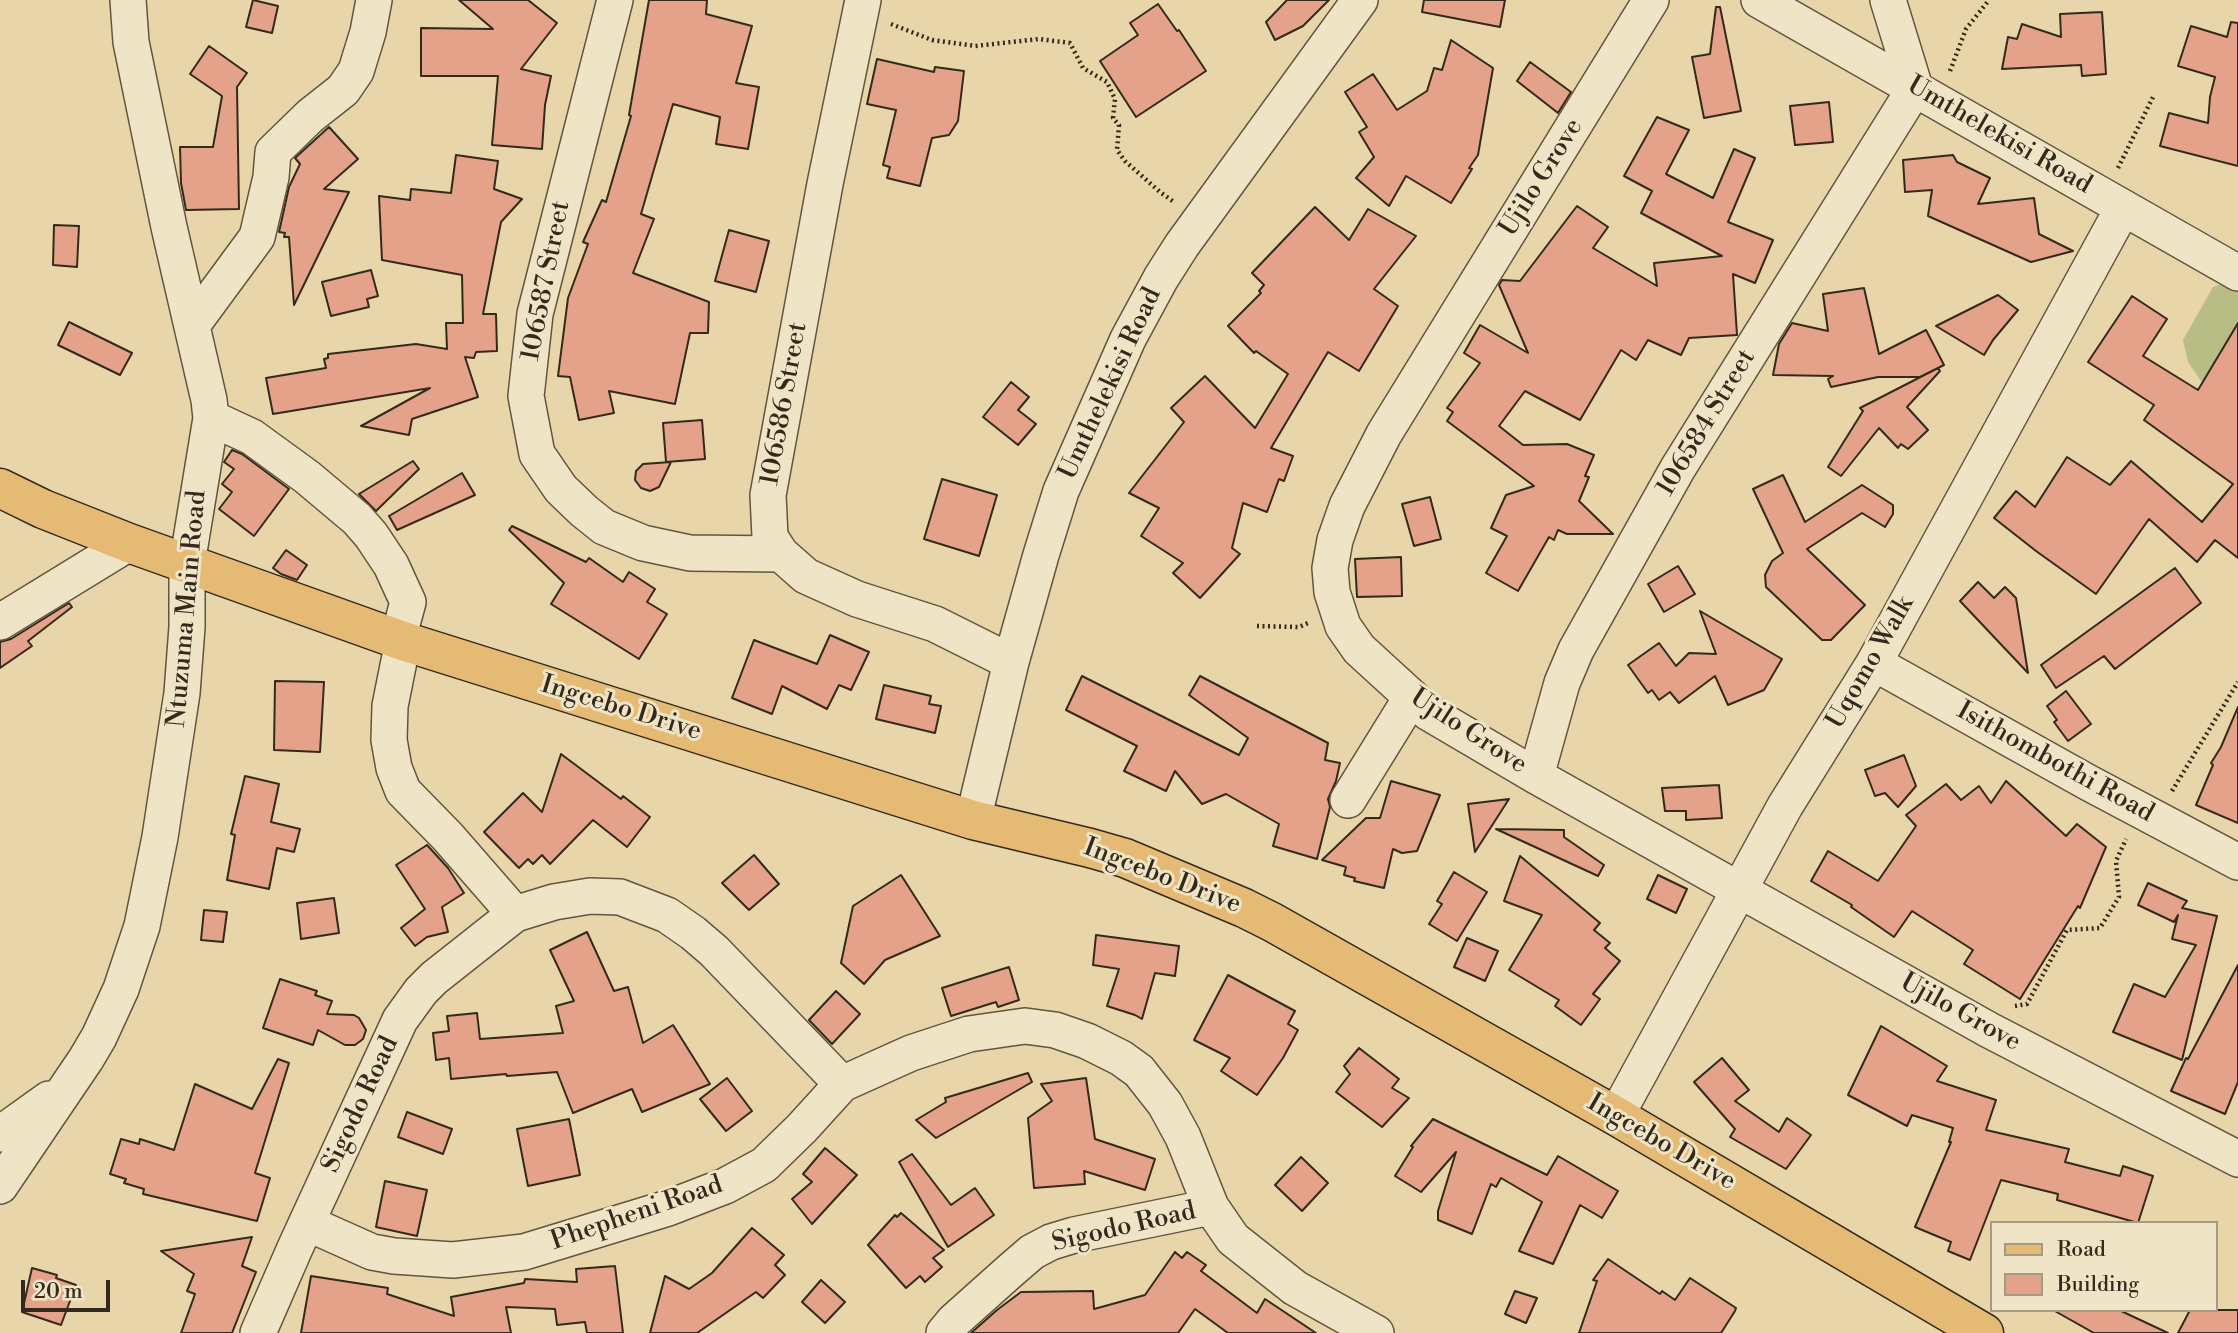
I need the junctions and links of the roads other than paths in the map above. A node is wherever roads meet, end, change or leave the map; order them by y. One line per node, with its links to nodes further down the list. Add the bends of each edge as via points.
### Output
1 (128, 0): 12 (street, Ntuzuma Main Road, via 131,42)
2 (374, 0): 12 (street, via 356,71 343,90 273,152 257,236)
3 (615, 0): 16 (street, 106587 Street, via 535,314 526,396 537,454 584,512 604,527 643,543 690,553)
4 (1360, 0): 20 (street, Umthelekisi Road, via 1161,278 1128,338 1061,491)
5 (1651, 0): 22 (street, Ujilo Grove, via 1384,434 1335,540 1330,568 1342,626 1359,649)
6 (1759, 0): 9 (street, Umthelekisi Road)
7 (1888, 0): 9 (street)
8 (862, 5): 16 (street, 106586 Street, via 768,495 770,537)
9 (1927, 95): 10 (street, Umthelekisi Road); 23 (street, 106584 Street, via 1678,468 1576,650)
10 (2114, 203): 11 (street, Umthelekisi Road); 21 (street, Uqomo Walk)
11 (2238, 273)
12 (193, 324): 13 (street, Ntuzuma Main Road)
13 (211, 418): 17 (street, Ntuzuma Main Road); 19 (street, via 252,437 307,477 371,535 408,602)
14 (0, 488): 15 (main road, Ingcebo Drive)
15 (129, 543): 17 (main road, Ingcebo Drive); 18 (street)
16 (781, 554): 20 (street, 106586 Street, via 806,576 857,599 935,624)
17 (187, 564): 19 (main road, Ingcebo Drive); 29 (street, Ntuzuma Main Road, via 182,693 142,926 99,1037)
18 (0, 622)
19 (401, 640): 25 (main road, Ingcebo Drive); 28 (street, via 389,740 403,791)
20 (1012, 662): 25 (street, Umthelekisi Road)
21 (1874, 663): 26 (street, Isithombothi Road); 27 (street, Uqomo Walk)
22 (1411, 698): 23 (street, Ujilo Grove); 24 (street)
23 (1536, 776): 27 (street, Ujilo Grove)
24 (1348, 800)
25 (973, 820): 31 (main road, Ingcebo Drive, via 1125,858 1244,908)
26 (2238, 862)
27 (1739, 890): 31 (street, Uqomo Walk); 33 (street, Ujilo Grove, via 1967,1018)
28 (515, 914): 30 (street, Sigodo Road, via 590,896 620,897 667,915 713,951); 36 (street, Sigodo Road, via 434,978 405,1013)
29 (68, 1084): 32 (street); 34 (street, Ntuzuma Main Road)
30 (842, 1084): 35 (street, Phepheni Road, via 911,1053 969,1034 1026,1026 1055,1030 1087,1041 1139,1071 1183,1137); 36 (street, Phepheni Road, via 764,1165 725,1186 524,1252 453,1260 394,1256 372,1252)
31 (1616, 1116): 40 (main road, Ingcebo Drive)
32 (0, 1134)
33 (2238, 1159)
34 (0, 1186)
35 (1211, 1207): 38 (street, Sigodo Road, via 1051,1242 1032,1252); 39 (street, Phepheni Road, via 1233,1240 1263,1264 1295,1288)
36 (307, 1223): 37 (street, Sigodo Road)
37 (258, 1333)
38 (944, 1333)
39 (1376, 1333)
40 (1984, 1333)

